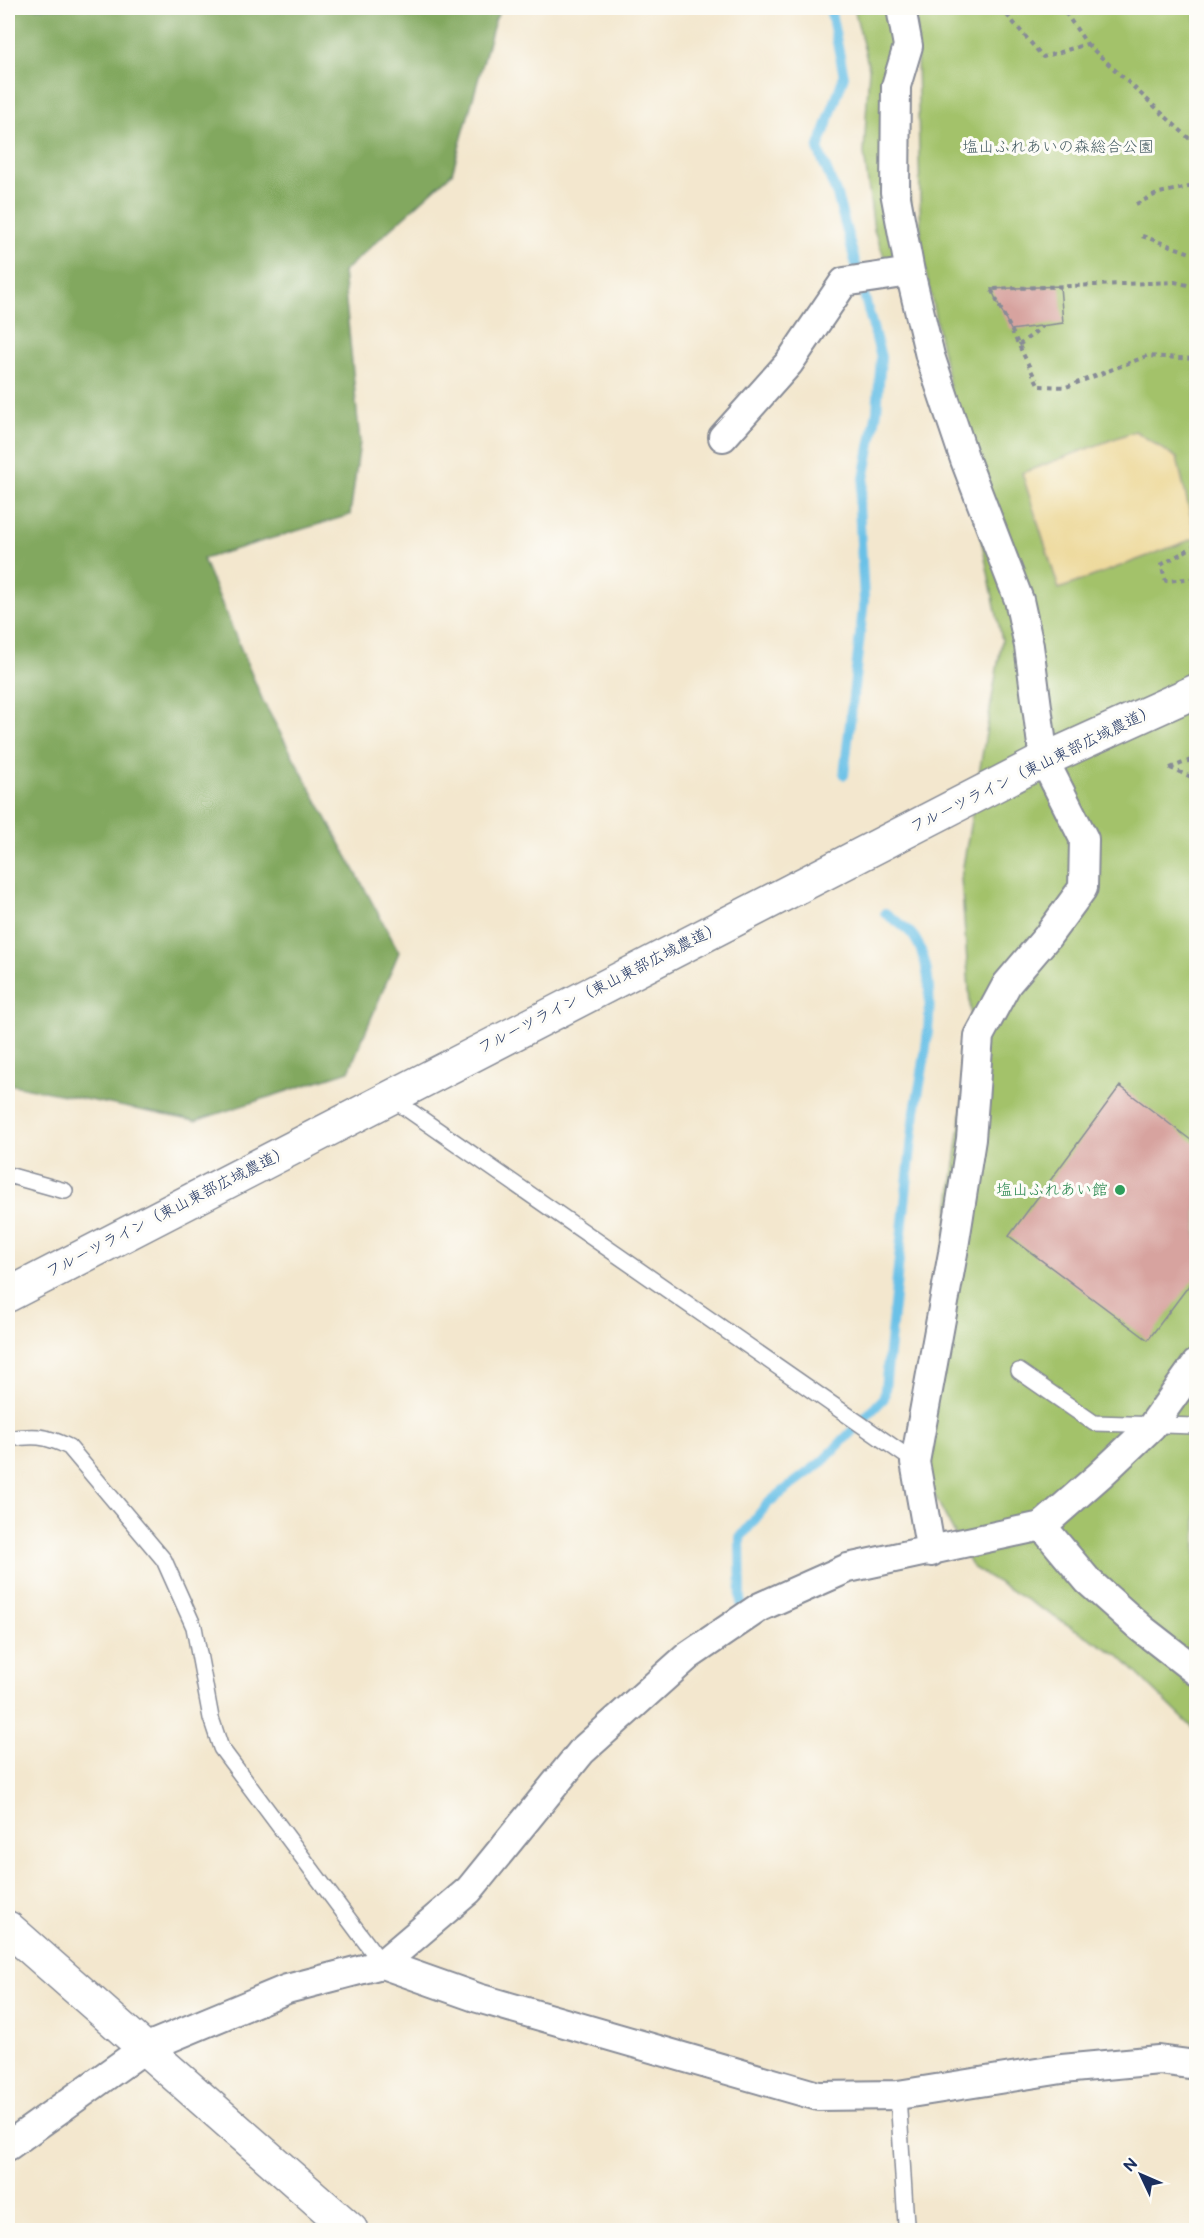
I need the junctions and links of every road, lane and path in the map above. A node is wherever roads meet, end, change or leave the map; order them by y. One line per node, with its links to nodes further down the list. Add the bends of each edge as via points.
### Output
1 (902, 8): 6 (street)
2 (908, 8): 6 (street)
3 (1001, 8): 5 (path, via 1043,57)
4 (1062, 8): 5 (path)
5 (1087, 44): 7 (path)
6 (908, 46): 12 (street, via 896,86)
7 (1197, 148)
8 (1197, 183): 9 (path)
9 (1136, 204)
10 (1142, 236): 11 (path)
11 (1197, 255)
12 (899, 273): 18 (street, via 844,282 789,363); 25 (street, via 1019,600)
13 (1196, 285): 15 (path, via 1175,282 991,289); 16 (path, via 1192,321)
14 (1043, 326): 15 (path)
15 (1019, 345): 17 (path, via 1039,386 1066,387 1147,356)
16 (1197, 346)
17 (1197, 359)
18 (723, 437)
19 (1197, 465): 20 (path, via 1192,473)
20 (1197, 486)
21 (1197, 545): 22 (path, via 1161,565 1166,581)
22 (1197, 578)
23 (1197, 690): 25 (street, フルーツライン（東山東部広域農道）)
24 (1197, 758): 26 (path, via 1170,768)
25 (1044, 760): 27 (street, フルーツライン（東山東部広域農道）); 36 (street, via 1084,839 1083,888 1007,984 979,1036 971,1138 953,1253)
26 (1197, 779)
27 (390, 1097): 30 (street, フルーツライン（東山東部広域農道）); 36 (lane)
28 (8, 1175): 29 (lane)
29 (65, 1191)
30 (8, 1295)
31 (1197, 1364): 33 (street)
32 (1019, 1371): 33 (lane, via 1094,1423)
33 (1152, 1426): 34 (lane); 37 (street)
34 (1197, 1426)
35 (8, 1439): 41 (lane, via 34,1435 69,1447 164,1560 194,1627 211,1718 221,1748)
36 (907, 1457): 38 (street)
37 (1042, 1526): 38 (street); 39 (street, via 1088,1581)
38 (931, 1551): 41 (street, via 848,1568 759,1607 688,1656 582,1751 469,1890)
39 (1197, 1671)
40 (8, 1928): 42 (street)
41 (382, 1964): 42 (street, via 286,1989); 44 (street, via 478,1998 818,2096)
42 (145, 2048): 45 (street); 46 (street)
43 (1197, 2065): 44 (street, via 1159,2061 1062,2069)
44 (898, 2095): 47 (lane)
45 (8, 2146)
46 (351, 2230)
47 (908, 2230)

